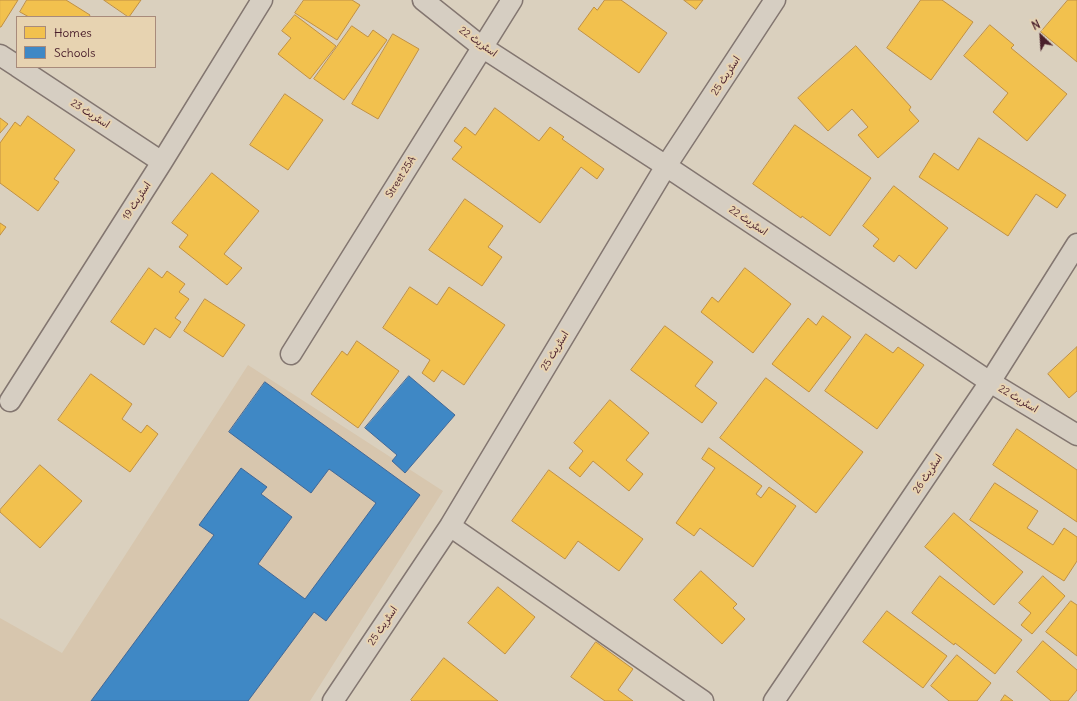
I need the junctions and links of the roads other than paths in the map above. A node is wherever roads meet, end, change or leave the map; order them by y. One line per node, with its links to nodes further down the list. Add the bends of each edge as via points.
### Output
1 (262, 0): 9 (street, اسٹریٹ 19)
2 (423, 0): 5 (street, اسٹریٹ 22)
3 (512, 0): 5 (street, Street 25A)
4 (776, 0): 10 (street, اسٹریٹ 25)
5 (482, 47): 10 (street, اسٹریٹ 22); 12 (street, Street 25A)
6 (0, 55): 7 (street, اسٹریٹ 23)
7 (16, 66)
8 (20, 68): 9 (street, اسٹریٹ 23)
9 (162, 162): 14 (street, اسٹریٹ 19)
10 (666, 166): 13 (street, اسٹریٹ 22); 16 (street, اسٹریٹ 25)
11 (1077, 244): 13 (street, اسٹریٹ 26)
12 (291, 354)
13 (990, 382): 15 (street, اسٹریٹ 22); 19 (street, اسٹریٹ 26)
14 (10, 401)
15 (1077, 435)
16 (450, 526): 17 (street, اسٹریٹ 25); 18 (street)
17 (333, 701)
18 (703, 701)
19 (774, 701)

